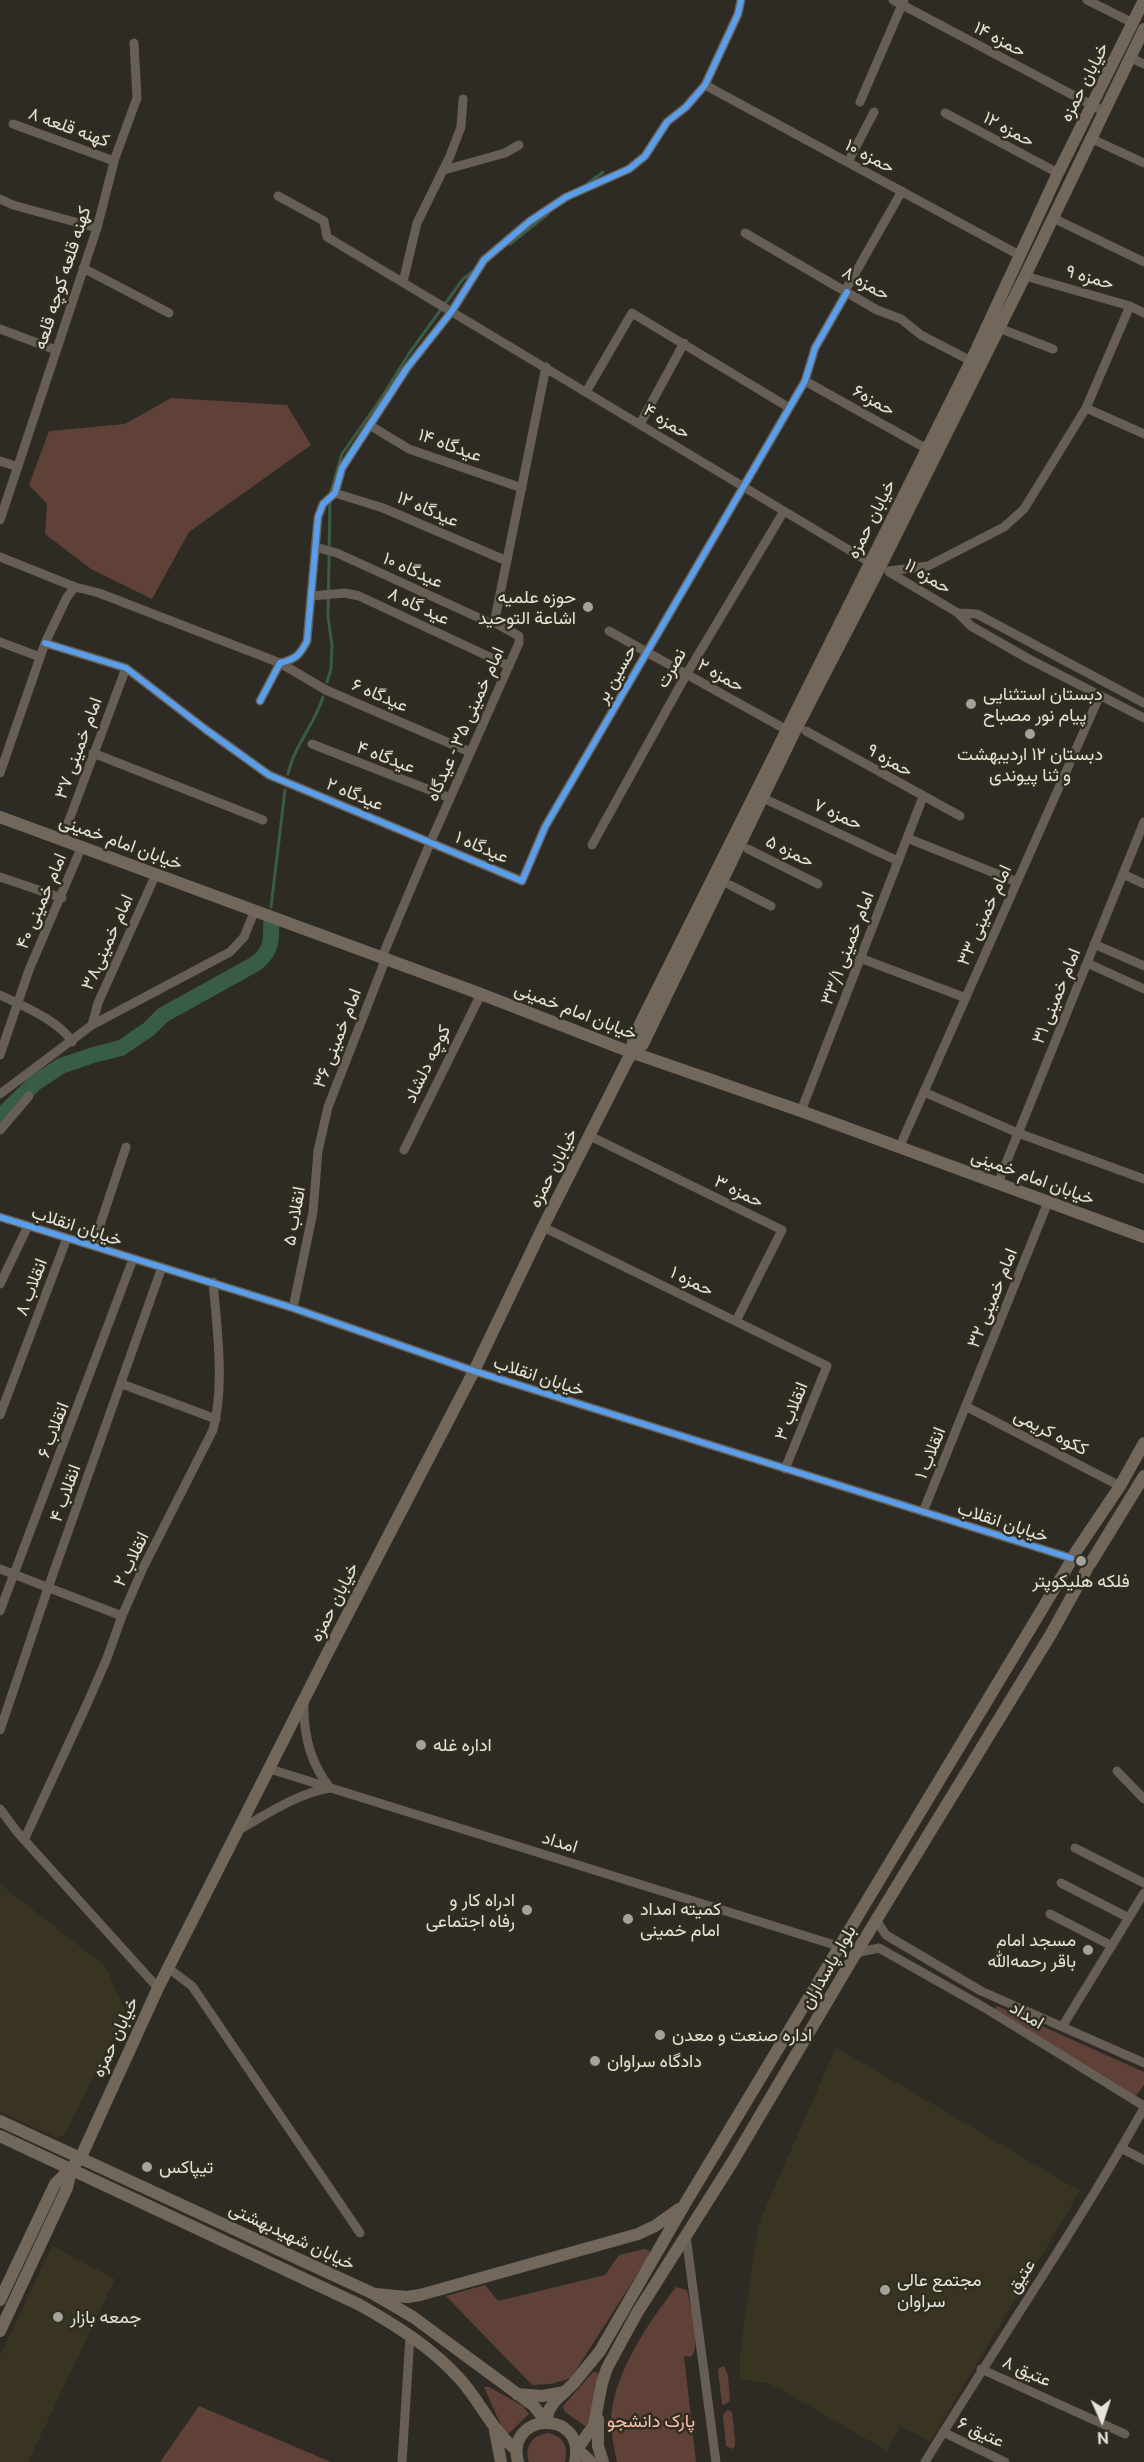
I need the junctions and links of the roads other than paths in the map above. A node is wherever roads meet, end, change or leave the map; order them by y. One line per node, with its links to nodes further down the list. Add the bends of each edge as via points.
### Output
1 (741, 0): 9 (street)
2 (1087, 0): 5 (street)
3 (1144, 0): 5 (main road, خیابان حمزه)
4 (899, 1): 11 (street); 12 (street, حمزه ۱۴)
5 (1138, 26): 7 (main road, خیابان حمزه); 12 (main road, خیابان حمزه)
6 (134, 43): 18 (street, کهنه قلعه کوچه قلعه, via 137,98)
7 (1131, 58): 8 (street); 12 (main road, خیابان حمزه)
8 (1144, 64)
9 (705, 85): 19 (street, حمزه ۱۰); 37 (street, via 667,122 645,156 629,169 566,197 484,260)
10 (463, 99): 21 (street, via 461,127)
11 (860, 102)
12 (1097, 109): 16 (main road, خیابان حمزه); 22 (main road, خیابان حمزه)
13 (874, 112): 19 (street)
14 (945, 113): 22 (street, حمزه ۱۲)
15 (13, 124): 18 (street, کهنه قلعه ۸)
16 (1090, 138): 20 (street); 26 (main road, خیابان حمزه)
17 (519, 145): 21 (street)
18 (114, 162): 27 (street, کهنه قلعه کوچه قلعه)
19 (848, 162): 23 (street, حمزه ۱۰)
20 (1144, 164)
21 (444, 170): 34 (street, via 417,223)
22 (1058, 173): 29 (main road, خیابان حمزه)
23 (902, 191): 29 (street, حمزه ۱۰); 35 (street, حسین بر)
24 (278, 196): 34 (street, حمزه ۴, via 324,221 327,237)
25 (0, 199): 27 (street)
26 (1053, 218): 30 (main road, خیابان حمزه); 31 (street)
27 (97, 228): 32 (street, کهنه قلعه کوچه قلعه)
28 (745, 233): 35 (street, حمزه ۸)
29 (1021, 256): 30 (main road); 45 (main road, خیابان حمزه)
30 (1033, 260): 33 (main road, خیابان حمزه)
31 (1144, 262)
32 (84, 268): 38 (street); 44 (street, کهنه قلعه کوچه قلعه)
33 (1025, 276): 36 (street, حمزه ۹); 65 (main road, خیابان حمزه)
34 (403, 282): 37 (street, حمزه ۴)
35 (846, 292): 45 (street, حمزه ۸); 47 (street, حسین بر, via 815,348)
36 (1130, 306): 39 (street, حمزه ۹); 50 (street)
37 (450, 310): 46 (street, حمزه ۴); 52 (street)
38 (169, 313)
39 (1144, 313)
40 (0, 329): 44 (street)
41 (1004, 330): 43 (street)
42 (684, 343): 48 (street, via 632,313); 49 (street); 51 (street)
43 (1053, 349)
44 (56, 350): 56 (street, کهنه قلعه کوچه قلعه)
45 (971, 361): 54 (main road, خیابان حمزه)
46 (546, 367): 48 (street, حمزه ۴); 58 (street, امام خمینی ۳۵ - عیدگاه)
47 (805, 381): 49 (street, حسین بر); 54 (street, حمزه۶)
48 (586, 392): 51 (street, حمزه ۴)
49 (788, 407): 57 (street, حسین بر)
50 (1086, 408): 53 (street); 65 (street, via 1024,509 1004,527 928,566)
51 (640, 424): 57 (street, حمزه ۴)
52 (371, 426): 58 (street, عیدگاه ۱۴, via 409,449); 59 (street, via 342,468)
53 (1144, 434)
54 (927, 449): 65 (main road, خیابان حمزه)
55 (0, 461): 56 (street)
56 (18, 467): 61 (street, کهنه قلعه کوچه قلعه)
57 (742, 485): 60 (street, حمزه ۴); 73 (street, حسین بر)
58 (522, 488): 64 (street, امام خمینی ۳۵ - عیدگاه)
59 (335, 493): 62 (street, via 323,504 318,517); 64 (street, عیدگاه ۱۲, via 383,508)
60 (784, 510): 65 (street, حمزه ۴); 78 (street, نصرت)
61 (0, 520)
62 (315, 547): 67 (street); 69 (street, عیدگاه ۱۰)
63 (0, 557): 66 (street, عیدگاه ۶)
64 (507, 561): 69 (street, امام خمینی ۳۵ - عیدگاه)
65 (880, 567): 68 (street, حمزه ۱۱); 83 (main road, خیابان حمزه)
66 (75, 587): 72 (street); 75 (street, عیدگاه ۶)
67 (311, 596): 75 (street, via 307,641 294,660); 76 (street, عید گاه ۸, via 359,596)
68 (958, 613): 79 (street, via 971,626); 81 (street, via 977,614)
69 (497, 624): 76 (street, امام خمینی ۳۵ - عیدگاه, via 519,636)
70 (609, 631): 73 (street, حمزه ۲)
71 (0, 642): 74 (street)
72 (45, 643): 74 (street); 77 (street, عیدگاه ۲)
73 (645, 653): 78 (street, حمزه ۲); 105 (street, حسین بر, via 545,827)
74 (40, 657): 87 (street)
75 (280, 663): 80 (street); 85 (street, عیدگاه ۶, via 326,690)
76 (508, 666): 85 (street, امام خمینی ۳۵ - عیدگاه)
77 (126, 668): 86 (street, امام خمینی ۳۷); 97 (street, عیدگاه ۲, via 269,775)
78 (686, 675): 83 (street, حمزه ۲); 99 (street, نصرت)
79 (1100, 695): 82 (street); 106 (street, امام خمینی ۳۳)
80 (260, 701)
81 (1144, 703)
82 (1144, 718)
83 (795, 731): 88 (street, حمزه ۹); 90 (main road, خیابان حمزه); 125 (main road, خیابان حمزه, via 642,1020)
84 (312, 744): 89 (street, عیدگاه ۴)
85 (470, 752): 89 (street, امام خمینی ۳۵ - عیدگاه)
86 (93, 753): 93 (street); 96 (street, امام خمینی ۳۷)
87 (0, 773)
88 (923, 797): 91 (street, حمزه ۹); 95 (street, امام خمینی ۳۳/۱)
89 (450, 798): 97 (street, امام خمینی ۳۵ - عیدگاه)
90 (763, 798): 101 (street, حمزه ۷); 125 (main road, خیابان حمزه, via 643,1044)
91 (960, 816)
92 (0, 817): 96 (main road, خیابان امام خمینی)
93 (263, 820)
94 (1144, 822): 103 (street, امام خمینی ۳۱)
95 (907, 838): 101 (street, امام خمینی ۳۳/۱); 106 (street)
96 (62, 839): 98 (main road, خیابان امام خمینی)
97 (430, 841): 105 (street, عیدگاه ۱); 114 (street, امام خمینی ۳۵ - عیدگاه)
98 (82, 846): 102 (main road, خیابان امام خمینی); 110 (street, امام خمینی ۴۰)
99 (592, 846)
100 (748, 849): 107 (street, حمزه ۵)
101 (898, 861): 115 (street, امام خمینی ۳۳/۱)
102 (156, 874): 112 (main road, خیابان امام خمینی); 123 (street, امام خمینی۳۸, via 98,1003)
103 (1123, 874): 108 (street); 113 (street, امام خمینی ۳۱)
104 (0, 877): 110 (street)
105 (522, 881)
106 (1017, 882): 121 (street, امام خمینی ۳۳)
107 (818, 884)
108 (1144, 884)
109 (730, 885): 111 (street)
110 (62, 898): 122 (street, امام خمینی ۴۰)
111 (771, 906)
112 (255, 910): 114 (main road, خیابان امام خمینی); 123 (street, via 244,937 230,952)
113 (1094, 944): 116 (street, امام خمینی ۳۱); 117 (street)
114 (384, 958): 119 (main road, خیابان امام خمینی); 132 (street, امام خمینی ۳۶)
115 (860, 958): 121 (street); 130 (street, امام خمینی ۳۳/۱)
116 (1087, 963): 118 (street); 133 (street, امام خمینی ۳۱)
117 (1144, 966)
118 (1144, 989)
119 (481, 994): 125 (main road, خیابان امام خمینی); 137 (street, کوچه دلشاد)
120 (0, 995): 122 (street)
121 (966, 998): 127 (street, امام خمینی ۳۳)
122 (18, 1003): 124 (street, via 67,1033); 126 (street, امام خمینی ۴۰)
123 (92, 1025): 124 (street)
124 (72, 1042): 128 (street)
125 (632, 1053): 130 (main road, خیابان امام خمینی); 134 (main road, خیابان حمزه)
126 (0, 1055)
127 (924, 1092): 133 (street); 136 (street, امام خمینی ۳۳)
128 (0, 1094)
129 (29, 1096): 131 (street)
130 (801, 1111): 136 (main road, خیابان امام خمینی)
131 (0, 1130)
132 (322, 1130): 151 (street, انقلاب ۵, via 313,1212)
133 (1018, 1132): 138 (street); 139 (street, امام خمینی ۳۱)
134 (590, 1136): 143 (main road, خیابان حمزه); 152 (street, حمزه ۳, via 782,1230)
135 (126, 1147): 146 (street)
136 (899, 1148): 139 (main road, خیابان امام خمینی)
137 (404, 1150)
138 (1144, 1179)
139 (998, 1183): 140 (main road, خیابان امام خمینی)
140 (1048, 1202): 144 (main road, خیابان امام خمینی); 156 (street, امام خمینی ۳۲)
141 (0, 1217): 142 (street, خیابان انقلاب)
142 (28, 1226): 145 (street, خیابان انقلاب); 150 (street)
143 (543, 1227): 152 (street, حمزه ۱); 154 (main road, خیابان حمزه)
144 (1143, 1236)
145 (67, 1238): 146 (street, خیابان انقلاب); 157 (street, انقلاب ۸)
146 (93, 1246): 147 (street, خیابان انقلاب)
147 (133, 1259): 148 (street, خیابان انقلاب); 167 (street, انقلاب ۶)
148 (162, 1268): 149 (street, خیابان انقلاب); 155 (street, انقلاب ۴)
149 (213, 1282): 151 (street, خیابان انقلاب); 158 (street, انقلاب ۲, via 218,1351)
150 (0, 1284)
151 (292, 1308): 154 (street, خیابان انقلاب)
152 (736, 1321): 153 (street, حمزه ۱)
153 (827, 1366): 160 (street, انقلاب ۳)
154 (474, 1371): 160 (street, خیابان انقلاب); 171 (main road, خیابان حمزه)
155 (122, 1384): 158 (street); 168 (street, انقلاب ۴)
156 (967, 1407): 162 (street, ککوه کریمی); 163 (street, انقلاب ۱)
157 (0, 1415)
158 (216, 1419): 170 (street, انقلاب ۲)
159 (1144, 1443): 162 (main road, بلوار پاسداران)
160 (785, 1469): 163 (street, خیابان انقلاب)
161 (1144, 1476): 165 (main road, بلوار پاسداران)
162 (1120, 1485): 164 (main road, بلوار پاسداران)
163 (923, 1512): 164 (street, خیابان انقلاب)
164 (1072, 1558): 165 (main road, via 1072,1567 1078,1571); 188 (main road, بلوار پاسداران)
165 (1089, 1566): 186 (main road, بلوار پاسداران, via 1052,1634)
166 (0, 1569): 167 (street)
167 (14, 1575): 168 (street); 169 (street, انقلاب ۶)
168 (48, 1588): 170 (street); 172 (street, انقلاب ۴)
169 (0, 1611)
170 (122, 1616): 179 (street, انقلاب ۲, via 87,1704)
171 (304, 1699): 173 (main road, خیابان حمزه); 175 (street, via 305,1734 312,1761)
172 (0, 1730)
173 (270, 1769): 175 (street, امداد); 178 (main road, خیابان حمزه)
174 (1117, 1771): 176 (street)
175 (330, 1788): 178 (street, via 302,1796); 188 (street, امداد)
176 (1144, 1799)
177 (0, 1809): 179 (street)
178 (239, 1830): 190 (main road, خیابان حمزه)
179 (24, 1840): 191 (street)
180 (1075, 1848): 182 (street)
181 (1061, 1883): 185 (street)
182 (1144, 1883)
183 (1144, 1893): 185 (street)
184 (1050, 1914): 187 (street)
185 (1129, 1918): 187 (street)
186 (876, 1920): 189 (main road, بلوار پاسداران); 192 (street, امداد, via 886,1935)
187 (1112, 1946): 194 (street)
188 (841, 1947): 189 (main road); 203 (main road, بلوار پاسداران)
189 (856, 1953): 193 (street, امداد, via 879,1948); 205 (main road, بلوار پاسداران)
190 (168, 1968): 191 (main road, خیابان حمزه); 204 (street, via 192,1986)
191 (158, 1988): 200 (main road, خیابان حمزه)
192 (992, 1996): 193 (street); 194 (street, امداد)
193 (985, 2008): 196 (street, امداد)
194 (1062, 2027): 195 (street, امداد)
195 (1144, 2062)
196 (1144, 2107): 199 (street, عتیق)
197 (0, 2121): 200 (main road, خیابان شهیدبهشتی)
198 (0, 2136): 202 (main road, خیابان شهیدبهشتی)
199 (1121, 2148): 201 (street); 213 (street, عتیق)
200 (80, 2159): 202 (main road, خیابان حمزه); 206 (main road, خیابان شهیدبهشتی)
201 (1144, 2160)
202 (71, 2170): 207 (main road, خیابان حمزه, via 55,2184); 208 (main road, خیابان حمزه, via 67,2188); 209 (main road, خیابان شهیدبهشتی, via 358,2304)
203 (686, 2202): 206 (main road, via 670,2217 638,2234 420,2295); 210 (main road, بلوار پاسداران)
204 (360, 2233)
205 (686, 2236): 212 (main road, بلوار پاسداران); 229 (street)
206 (372, 2294): 211 (main road, خیابان شهیدبهشتی, via 414,2317)
207 (0, 2301)
208 (0, 2331)
209 (410, 2336): 214 (main road, خیابان شهیدبهشتی); 224 (street)
210 (594, 2360): 212 (main road, via 596,2369); 215 (main road, بلوار پاسداران)
211 (471, 2361): 214 (main road, via 472,2375); 216 (main road, خیابان شهیدبهشتی)
212 (607, 2368): 217 (main road, بلوار پاسداران)
213 (981, 2369): 220 (street, عتیق); 221 (street, عتیق ۸)
214 (458, 2377): 219 (main road, خیابان شهیدبهشتی)
215 (566, 2392): 216 (main road, via 542,2396); 218 (main road, بلوار پاسداران, via 549,2410)
216 (515, 2393): 218 (main road, خیابان شهیدبهشتی, via 534,2406)
217 (598, 2406): 222 (main road, بلوار پاسداران, via 590,2433); 228 (main road, via 598,2446)
218 (546, 2422): 222 (main road, خیابان شهیدبهشتی, via 563,2427); 223 (main road, via 524,2431)
219 (495, 2430): 223 (main road, خیابان شهیدبهشتی); 225 (main road)
220 (943, 2433): 230 (street, عتیق); 231 (street, عتیق ۶)
221 (1125, 2434)
222 (577, 2449): 226 (main road); 227 (main road, خیابان شهیدبهشتی)
223 (516, 2458)
224 (402, 2462)
225 (501, 2462)
226 (575, 2462)
227 (591, 2462)
228 (603, 2462)
229 (716, 2462)
230 (925, 2462)
231 (1005, 2462)

